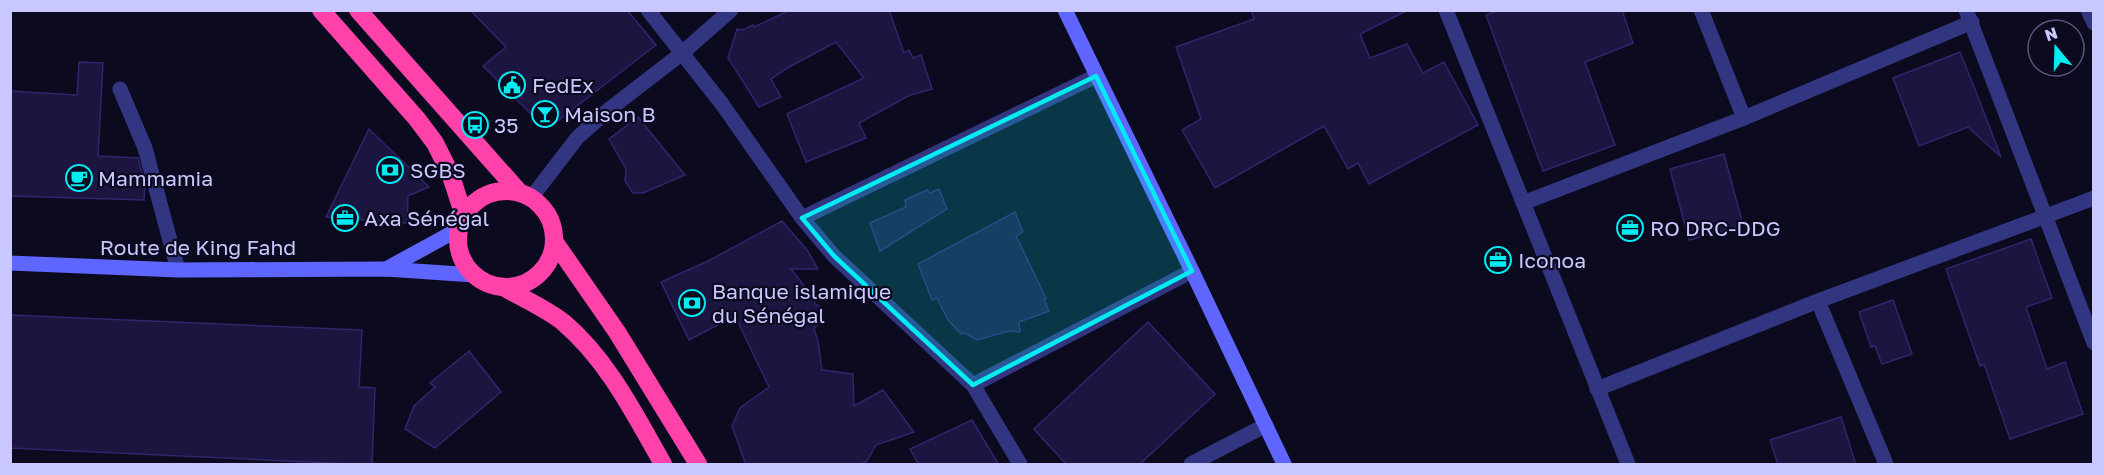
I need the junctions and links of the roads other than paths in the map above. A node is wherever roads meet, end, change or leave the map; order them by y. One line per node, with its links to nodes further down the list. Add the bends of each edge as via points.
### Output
1 (321, 10): 20 (highway, via 435,143 450,173)
2 (358, 10): 15 (highway)
3 (648, 10): 11 (street)
4 (731, 10): 11 (street)
5 (1065, 10): 12 (street)
6 (1446, 10): 17 (street)
7 (1701, 10): 14 (street)
8 (2088, 10): 10 (street)
9 (1969, 16): 14 (street); 19 (street)
10 (2094, 23)
11 (681, 54): 15 (street, via 577,138); 18 (street, via 722,104)
12 (1096, 76): 18 (street); 25 (street)
13 (120, 89): 24 (street, via 146,148)
14 (1743, 118): 17 (street)
15 (525, 195): 20 (highway, via 509,191 488,195 471,207); 21 (highway, via 549,216)
16 (2094, 198): 19 (street)
17 (1523, 203): 31 (street)
18 (802, 218): 30 (street, via 834,256)
19 (2044, 218): 28 (street); 29 (street)
20 (462, 223): 23 (street, Route de King Fahd); 26 (highway, via 458,242 466,266)
21 (554, 241): 27 (highway, via 549,262 534,278 514,287); 34 (highway, via 617,332)
22 (10, 263): 24 (street, Route de King Fahd)
23 (386, 269): 24 (street, Route de King Fahd); 26 (street, Route de King Fahd)
24 (178, 270)
25 (1192, 270): 30 (street); 32 (street)
26 (474, 275): 27 (highway)
27 (503, 287): 33 (highway, via 561,321 592,350 630,405)
28 (1818, 301): 31 (street); 39 (street)
29 (2094, 343)
30 (973, 385): 35 (street)
31 (1597, 389): 38 (street)
32 (1266, 425): 36 (street); 37 (street)
33 (658, 462)
34 (698, 465)
35 (1020, 465)
36 (1191, 465)
37 (1284, 465)
38 (1628, 465)
39 (1886, 465)

